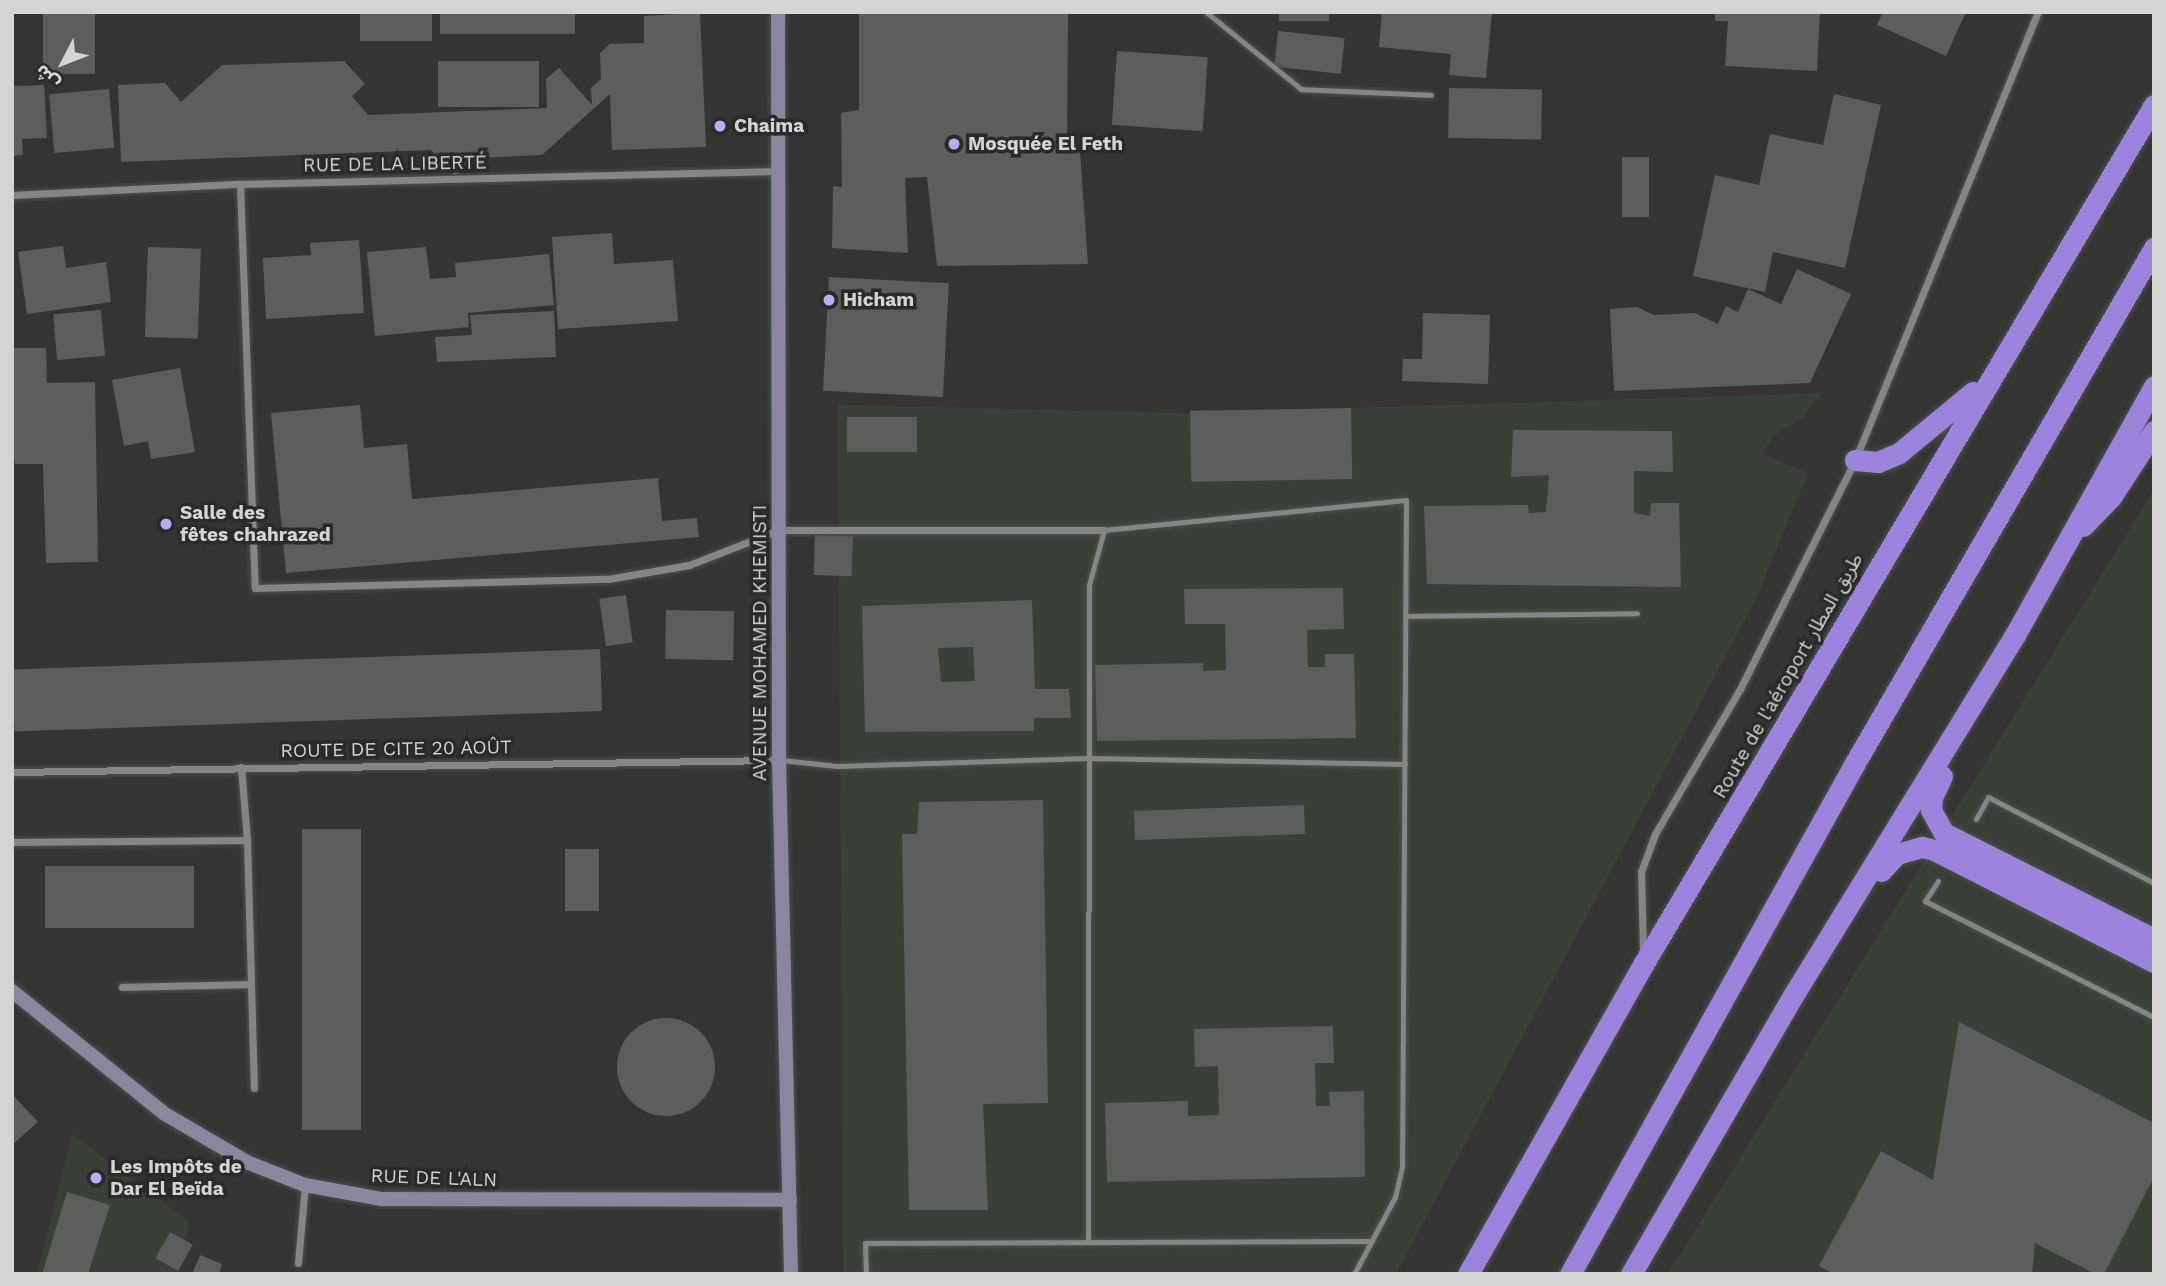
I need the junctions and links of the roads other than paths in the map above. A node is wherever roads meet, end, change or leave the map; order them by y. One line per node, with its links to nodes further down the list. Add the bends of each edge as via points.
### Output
1 (778, 12): 6 (main road, AVENUE MOHAMED KHEMISTI)
2 (1206, 12): 4 (lane, via 1301,89)
3 (2038, 12): 13 (street)
4 (1431, 95)
5 (2154, 105): 10 (highway, Route de l'aéroport طريق المطار)
6 (778, 171): 7 (street, RUE DE LA LIBERTÉ); 14 (main road, AVENUE MOHAMED KHEMISTI)
7 (240, 184): 8 (street, RUE DE LA LIBERTÉ); 14 (street, via 255,588 608,579 690,565)
8 (12, 195)
9 (2154, 248): 48 (highway, via 1855,762)
10 (1986, 382): 13 (highway, via 1899,453 1878,462); 32 (highway, Route de l'aéroport طريق المطار)
11 (2154, 386): 16 (highway)
12 (2154, 430): 16 (highway, via 2111,497)
13 (1855, 460): 32 (street, via 1741,689 1655,834 1641,873)
14 (779, 530): 15 (street); 21 (main road, AVENUE MOHAMED KHEMISTI)
15 (1104, 530): 18 (lane, via 1406,500); 20 (lane, via 1089,585)
16 (2071, 535): 19 (highway)
17 (1637, 613): 18 (lane)
18 (1406, 617): 22 (lane)
19 (2015, 635): 30 (highway, via 2008,667 1932,797 1935,823 1955,841); 36 (highway)
20 (1089, 758): 21 (lane, via 837,766); 22 (lane); 42 (lane)
21 (779, 760): 23 (street, ROUTE DE CITE 20 AOÛT); 40 (main road, AVENUE MOHAMED KHEMISTI)
22 (1405, 764): 41 (lane, via 1402,1167 1395,1197)
23 (241, 767): 24 (street, ROUTE DE CITE 20 AOÛT); 26 (street)
24 (12, 772)
25 (1976, 819): 29 (lane, via 1988,797)
26 (247, 841): 27 (street); 33 (street)
27 (12, 842)
28 (1938, 881): 37 (lane, via 1925,901)
29 (2154, 883)
30 (2154, 939)
31 (2154, 962): 36 (highway, via 1922,847 1896,854 1886,862 1830,962)
32 (1644, 963): 47 (highway, Route de l'aéroport طريق المطار)
33 (251, 984): 34 (street); 38 (street)
34 (122, 986)
35 (12, 991): 39 (main road, RUE DE L'ALN, via 165,1114 249,1163)
36 (1794, 994): 49 (highway)
37 (2154, 1017)
38 (254, 1088)
39 (305, 1185): 40 (main road, RUE DE L'ALN, via 381,1199); 43 (street)
40 (790, 1200): 44 (main road, AVENUE MOHAMED KHEMISTI)
41 (1371, 1241): 42 (lane); 46 (lane)
42 (1088, 1242): 45 (lane, via 865,1243)
43 (298, 1263)
44 (791, 1274)
45 (866, 1274)
46 (1354, 1274)
47 (1468, 1274)
48 (1570, 1274)
49 (1631, 1274)

